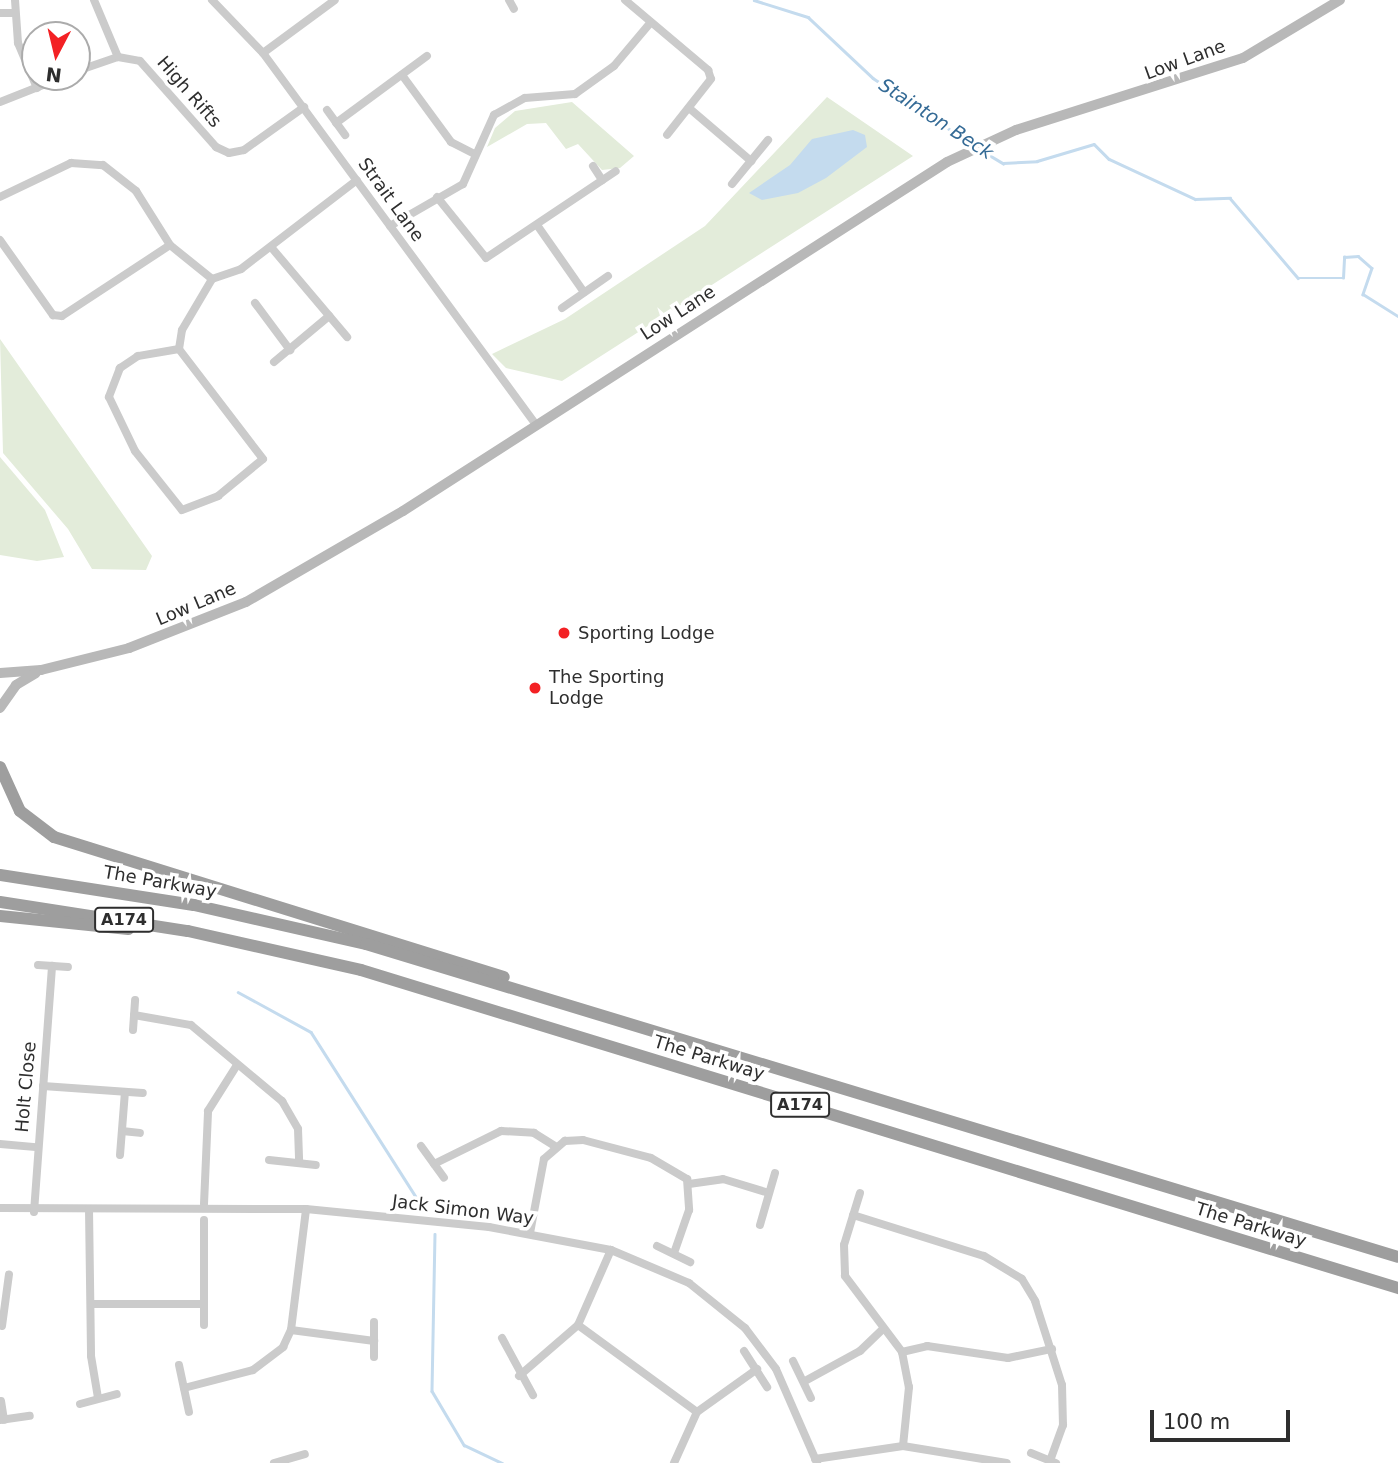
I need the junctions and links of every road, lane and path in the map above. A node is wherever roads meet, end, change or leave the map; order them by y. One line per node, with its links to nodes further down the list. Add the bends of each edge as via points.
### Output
1 (15, 0): 10 (street)
2 (94, 0): 15 (street)
3 (212, 0): 13 (street, Strait Lane)
4 (335, 0): 13 (street)
5 (509, 0): 8 (street)
6 (625, 0): 11 (street)
7 (1340, 0): 51 (main road, Low Lane, via 1286,36 1203,74 992,140 967,152)
8 (514, 9)
9 (0, 13): 10 (street)
10 (14, 13): 12 (street)
11 (651, 22): 21 (street, via 708,70 711,79); 27 (street, via 614,66 575,94 525,98 494,115)
12 (21, 50)
13 (263, 52): 20 (street, Strait Lane)
14 (427, 56): 17 (street)
15 (118, 57): 16 (street); 20 (street, High Rifts, via 147,66 216,147 229,153 244,150)
16 (91, 66)
17 (401, 75): 23 (street); 27 (street, via 451,142)
18 (29, 91): 19 (street)
19 (0, 102)
20 (304, 107): 31 (street, Strait Lane)
21 (689, 108): 25 (street); 28 (street)
22 (327, 110): 23 (street)
23 (336, 123): 24 (street)
24 (345, 135)
25 (667, 135)
26 (768, 140): 28 (street)
27 (475, 155): 35 (street, via 463,184)
28 (751, 161): 33 (street)
29 (593, 166): 32 (street)
30 (616, 171): 32 (street)
31 (357, 180): 37 (street, Strait Lane); 40 (street)
32 (603, 180): 36 (street)
33 (732, 184)
34 (0, 197): 39 (street, via 71,163 103,165 136,191)
35 (438, 197): 36 (street, via 486,258); 37 (street)
36 (537, 225): 43 (street)
37 (390, 226): 51 (street, Strait Lane)
38 (0, 240): 39 (street, via 53,315 62,316)
39 (170, 245): 42 (street)
40 (271, 247): 42 (street); 46 (street)
41 (608, 276): 43 (street)
42 (212, 279): 48 (street, via 182,330)
43 (583, 292): 45 (street)
44 (255, 303): 49 (street)
45 (562, 308)
46 (329, 316): 47 (street); 49 (street)
47 (347, 337)
48 (179, 349): 48 (street, via 264,459 218,496 182,510 135,451 109,397 120,368 138,356)
49 (290, 350): 50 (street)
50 (274, 362)
51 (536, 425): 52 (main road, Low Lane, via 246,602 163,637)
52 (41, 670): 53 (main road, Low Lane); 54 (main road, Low Lane, via 16,685)
53 (0, 673)
54 (0, 708)
55 (0, 767): 64 (highway, via 20,811 62,841 488,970)
56 (0, 875): 64 (highway, The Parkway / A174, via 252,917)
57 (0, 902): 59 (highway, The Parkway / A174)
58 (0, 916): 59 (highway)
59 (246, 943): 102 (highway, The Parkway / A174, via 483,1006)
60 (37, 965): 61 (street)
61 (52, 966): 62 (street); 68 (street, Holt Close)
62 (68, 967)
63 (135, 1000): 65 (street)
64 (577, 1007): 99 (highway, The Parkway / A174)
65 (134, 1015): 66 (street); 67 (street, via 191,1025)
66 (133, 1030)
67 (237, 1065): 79 (street, via 293,1115); 87 (street, via 208,1111)
68 (43, 1086): 69 (street); 76 (street, Holt Close)
69 (125, 1092): 70 (street); 71 (street)
70 (143, 1093)
71 (122, 1131): 72 (street); 77 (street)
72 (140, 1133)
73 (0, 1143): 76 (street)
74 (421, 1146): 80 (street)
75 (555, 1146): 80 (street, via 534,1133 501,1131); 84 (street, via 583,1140 652,1158 670,1165); 95 (street, via 541,1165)
76 (36, 1147): 91 (street, Holt Close)
77 (120, 1155)
78 (269, 1160): 79 (street)
79 (299, 1163): 81 (street)
80 (434, 1164): 83 (street)
81 (316, 1165)
82 (775, 1173): 85 (street)
83 (444, 1178)
84 (689, 1184): 85 (street, via 723,1179); 98 (street, via 687,1220)
85 (769, 1193): 94 (street)
86 (860, 1193): 92 (street)
87 (204, 1204): 89 (street, Jack Simon Way); 90 (street, Jack Simon Way)
88 (0, 1208): 91 (street, Jack Simon Way)
89 (89, 1209): 91 (street, Jack Simon Way); 106 (street)
90 (306, 1209): 95 (street, Jack Simon Way); 113 (street)
91 (34, 1212)
92 (853, 1215): 112 (street, via 845,1276); 116 (street, via 999,1262 1030,1290)
93 (204, 1220): 107 (street)
94 (760, 1225)
95 (530, 1233): 97 (street, Jack Simon Way)
96 (657, 1246): 98 (street)
97 (611, 1250): 110 (street); 140 (street, Jack Simon Way, via 689,1283 745,1328 776,1369)
98 (674, 1253): 100 (street)
99 (1398, 1257)
100 (690, 1262)
101 (9, 1274): 105 (street)
102 (1352, 1275): 103 (highway, The Parkway / A174); 104 (highway)
103 (1398, 1288)
104 (1398, 1293)
105 (3, 1295): 111 (street)
106 (91, 1304): 107 (street); 129 (street)
107 (204, 1304): 109 (street)
108 (374, 1322): 115 (street)
109 (204, 1325)
110 (578, 1325): 123 (street); 134 (street)
111 (2, 1326)
112 (883, 1329): 118 (street); 124 (street, via 860,1351)
113 (291, 1330): 115 (street); 126 (street, via 274,1359 253,1370)
114 (502, 1338): 123 (street)
115 (374, 1341): 119 (street)
116 (1052, 1349): 118 (street, via 1002,1358 927,1346); 141 (street, via 1064,1405)
117 (744, 1351): 122 (street)
118 (902, 1352): 137 (street, via 909,1387)
119 (374, 1357)
120 (793, 1361): 124 (street)
121 (180, 1366): 126 (street)
122 (757, 1369): 125 (street); 134 (street)
123 (519, 1376): 128 (street)
124 (804, 1381): 130 (street)
125 (767, 1387)
126 (184, 1388): 133 (street)
127 (117, 1394): 129 (street)
128 (533, 1395)
129 (98, 1398): 132 (street)
130 (811, 1398)
131 (1, 1401): 136 (street)
132 (80, 1404)
133 (189, 1412)
134 (696, 1412): 143 (street)
135 (30, 1416): 136 (street)
136 (2, 1420)
137 (903, 1446): 140 (street); 144 (street)
138 (1031, 1453): 141 (street)
139 (306, 1454): 142 (street)
140 (816, 1461)
141 (1053, 1462)
142 (274, 1463)
143 (674, 1463)
144 (1007, 1463)

